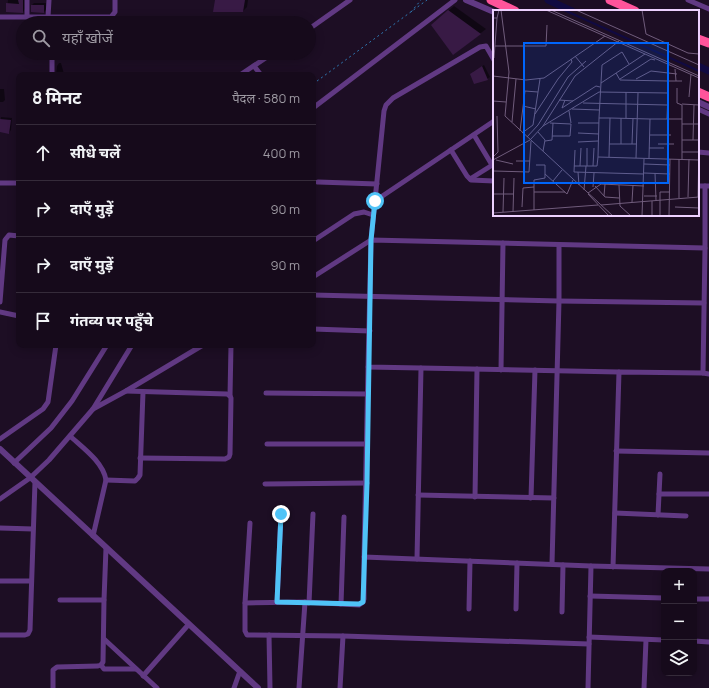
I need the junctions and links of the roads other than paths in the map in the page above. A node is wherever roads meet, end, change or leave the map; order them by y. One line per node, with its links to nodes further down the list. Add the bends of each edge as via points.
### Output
1 (27, 0): 14 (street)
2 (48, 0): 15 (street)
3 (115, 0): 16 (street, via 115,12)
4 (350, 0): 19 (street)
5 (455, 0): 32 (street)
6 (466, 0): 13 (street)
7 (491, 0): 11 (highway)
8 (610, 0): 12 (highway)
9 (688, 0): 10 (street)
10 (709, 9)
11 (513, 10)
12 (633, 10)
13 (493, 12)
14 (27, 16)
15 (51, 16)
16 (112, 16)
17 (0, 17): 18 (street)
18 (16, 17)
19 (316, 24)
20 (699, 39): 21 (highway)
21 (709, 44)
22 (493, 58): 45 (street, via 486,46 480,47 393,98 386,105)
23 (52, 60): 26 (street)
24 (263, 60): 25 (street)
25 (254, 66): 27 (street); 28 (street)
26 (52, 72)
27 (245, 72)
28 (259, 72)
29 (699, 92): 30 (highway)
30 (709, 97)
31 (699, 102): 33 (street)
32 (316, 106)
33 (709, 107)
34 (699, 109): 35 (street)
35 (709, 114)
36 (493, 122): 37 (street)
37 (474, 135): 38 (street); 39 (street)
38 (451, 150): 40 (street); 47 (street)
39 (493, 165): 40 (street)
40 (470, 179): 41 (street)
41 (493, 181)
42 (318, 182): 45 (street)
43 (0, 183): 44 (street)
44 (16, 183)
45 (377, 184): 47 (street)
46 (707, 186): 54 (street)
47 (375, 201): 48 (street)
48 (373, 215): 50 (street, via 364,212 354,214); 51 (street)
49 (16, 236): 60 (street, via 9,235 6,240)
50 (316, 239)
51 (371, 240): 52 (street); 55 (street); 57 (street)
52 (503, 243): 53 (street); 58 (street)
53 (558, 245): 54 (street); 59 (street)
54 (705, 248): 61 (street)
55 (316, 276)
56 (316, 295): 57 (street)
57 (370, 296): 58 (street); 65 (street)
58 (501, 300): 59 (street); 74 (street)
59 (558, 301): 61 (street); 76 (street)
60 (0, 302)
61 (704, 303): 78 (street)
62 (0, 312): 63 (street)
63 (16, 315)
64 (316, 329): 65 (street)
65 (370, 331): 71 (street)
66 (56, 348): 86 (street, via 48,402 43,410)
67 (105, 348): 93 (street, via 72,400)
68 (130, 348): 84 (street)
69 (198, 348): 79 (street)
70 (231, 348): 83 (street)
71 (368, 367): 72 (street); 82 (street)
72 (421, 368): 73 (street); 101 (street)
73 (477, 369): 74 (street); 102 (street)
74 (501, 370): 75 (street)
75 (535, 370): 76 (street); 103 (street)
76 (557, 371): 77 (street); 104 (street)
77 (619, 372): 78 (street); 90 (street)
78 (706, 374)
79 (126, 391): 80 (street); 84 (street)
80 (143, 392): 83 (street); 92 (street)
81 (266, 393): 82 (street)
82 (368, 394): 88 (street)
83 (230, 396): 92 (street, via 229,457)
84 (93, 409): 85 (street)
85 (70, 436): 95 (street); 96 (street, via 101,466)
86 (0, 439)
87 (268, 444): 88 (street)
88 (367, 444): 97 (street)
89 (0, 449): 93 (street)
90 (616, 451): 91 (street); 106 (street)
91 (709, 453)
92 (140, 458): 96 (street, via 140,475 135,481)
93 (19, 467): 95 (street)
94 (660, 474): 99 (street)
95 (32, 480): 105 (street); 114 (street); 115 (street)
96 (106, 480): 115 (street)
97 (367, 483): 98 (street); 117 (street)
98 (265, 484)
99 (659, 494): 100 (street); 109 (street)
100 (709, 494)
101 (418, 495): 102 (street); 118 (street)
102 (475, 497): 103 (street)
103 (531, 498): 104 (street)
104 (554, 498): 121 (street)
105 (0, 499)
106 (614, 513): 109 (street); 124 (street)
107 (281, 514): 134 (street)
108 (313, 514): 136 (street)
109 (658, 514): 110 (street)
110 (686, 516)
111 (344, 517): 137 (street)
112 (250, 524): 135 (street)
113 (0, 528): 114 (street)
114 (33, 529): 127 (street)
115 (93, 536): 116 (street)
116 (106, 548): 133 (street); 141 (street)
117 (364, 557): 118 (street); 137 (street, via 363,602)
118 (417, 559): 119 (street)
119 (470, 561): 120 (street); 138 (street)
120 (517, 563): 121 (street); 139 (street)
121 (552, 564): 122 (street)
122 (563, 565): 123 (street); 140 (street)
123 (591, 566): 124 (street); 128 (street)
124 (613, 567): 125 (street)
125 (709, 569)
126 (0, 581): 127 (street)
127 (31, 581): 142 (street, via 28,634)
128 (590, 596): 129 (street); 146 (street)
129 (661, 598)
130 (697, 598): 131 (street)
131 (709, 599)
132 (60, 600): 133 (street)
133 (104, 600): 147 (street)
134 (277, 602): 135 (street); 136 (street)
135 (245, 603): 143 (street, via 247,635)
136 (307, 603): 137 (street); 144 (street)
137 (341, 604)
138 (469, 609)
139 (516, 609)
140 (562, 612)
141 (189, 624): 155 (street); 156 (street)
142 (0, 635)
143 (269, 635): 144 (street); 161 (street)
144 (302, 635): 145 (street); 162 (street)
145 (343, 636): 152 (street); 163 (street)
146 (590, 637): 148 (street); 152 (street)
147 (104, 639): 153 (street); 154 (street)
148 (646, 640): 149 (street); 165 (street)
149 (661, 640)
150 (697, 641): 151 (street)
151 (709, 642)
152 (589, 644): 164 (street)
153 (101, 665): 154 (street, via 104,669); 157 (street, via 54,668)
154 (136, 669): 156 (street)
155 (240, 671): 159 (street); 160 (street)
156 (143, 676): 158 (street)
157 (53, 688)
158 (157, 688)
159 (234, 688)
160 (258, 688)
161 (270, 688)
162 (299, 688)
163 (340, 688)
164 (588, 688)
165 (644, 688)

